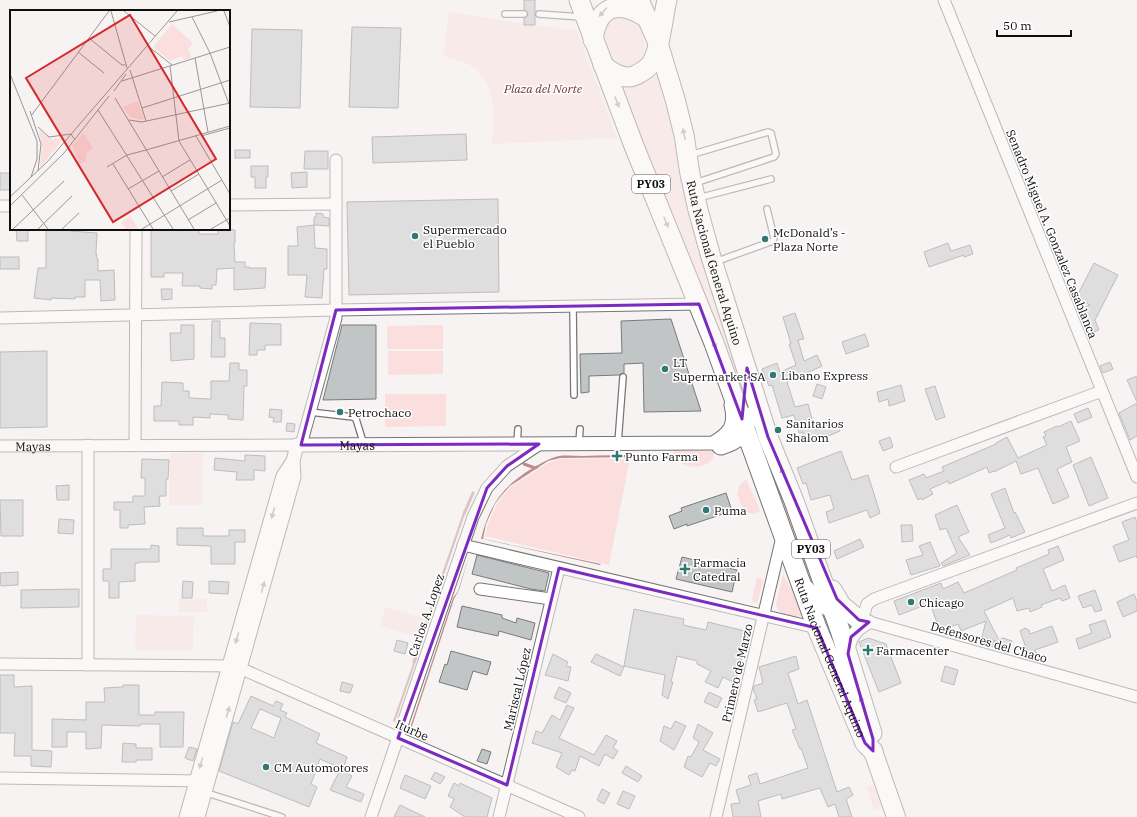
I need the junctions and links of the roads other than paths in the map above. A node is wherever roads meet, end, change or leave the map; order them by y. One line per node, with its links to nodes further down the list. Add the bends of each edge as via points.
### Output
1 (667, 0): 9 (highway)
2 (944, 0): 28 (street, Senadro Miguel A. Gonzalez Casablanca)
3 (632, 2): 8 (highway, one-way to 8, via 612,4 605,8 596,24); 9 (highway, Ruta Nacional General Aquino / PY03, via 648,19)
4 (582, 9): 7 (lane); 8 (highway, Ruta Nacional General Aquino / PY03)
5 (505, 14): 6 (lane)
6 (524, 14)
7 (539, 14)
8 (593, 40): 10 (highway, Ruta Nacional General Aquino / PY03)
9 (658, 43): 10 (highway, via 651,64 643,72 632,77 610,72); 11 (highway, Ruta Nacional General Aquino / PY03, one-way to 9, via 677,106)
10 (602, 65): 20 (highway, Ruta Nacional General Aquino / PY03, one-way to 20)
11 (688, 156): 14 (highway, Ruta Nacional General Aquino / PY03); 14 (lane, via 768,132 771,134 776,154)
12 (336, 160): 15 (street)
13 (771, 179): 14 (lane)
14 (694, 191): 19 (highway, Ruta Nacional General Aquino / PY03)
15 (336, 204): 16 (street); 22 (street)
16 (230, 205)
17 (767, 209): 19 (lane, via 773,241)
18 (136, 230): 23 (street)
19 (713, 262): 25 (highway, Ruta Nacional General Aquino / PY03)
20 (699, 304): 21 (street); 27 (highway, Ruta Nacional General Aquino / PY03, one-way to 27)
21 (573, 306): 22 (street); 29 (lane)
22 (336, 310): 23 (street); 30 (street)
23 (136, 314): 24 (street); 39 (street)
24 (0, 318)
25 (747, 368): 31 (highway, via 745,380 748,408); 47 (highway, Ruta Nacional General Aquino / PY03, one-way to 25, via 768,437)
26 (623, 377): 35 (lane)
27 (730, 386): 31 (highway, Ruta Nacional General Aquino / PY03); 38 (street, via 728,393 733,421 731,428)
28 (1102, 391): 44 (street); 45 (street, Senadro Miguel A. Gonzalez Casablanca)
29 (574, 396)
30 (310, 412): 40 (street); 41 (lane, via 353,417)
31 (745, 427): 38 (highway, via 736,438); 46 (highway, Ruta Nacional General Aquino / PY03)
32 (518, 429): 36 (lane)
33 (580, 429): 34 (lane)
34 (579, 443): 35 (street, Mayas); 37 (street, Mayas)
35 (618, 443): 38 (street, Mayas)
36 (517, 444): 37 (street, Mayas); 41 (street, Mayas)
37 (540, 444): 50 (street, Carlos A. Lopez, via 507,466 487,488)
38 (717, 444): 46 (highway, via 742,456 750,466 758,485)
39 (135, 445): 40 (street, Mayas); 43 (street, Mayas)
40 (299, 445): 41 (street, Mayas); 61 (street, via 293,461 294,477)
41 (364, 445)
42 (0, 446): 43 (street, Mayas)
43 (88, 446): 60 (street)
44 (896, 467)
45 (1137, 477)
46 (769, 497): 49 (highway, Ruta Nacional General Aquino / PY03); 54 (street, via 781,515 808,589 821,605)
47 (794, 501): 54 (highway, Ruta Nacional General Aquino / PY03); 56 (highway, via 806,523 837,599)
48 (1137, 502): 56 (street, via 874,599 867,604)
49 (783, 535): 55 (street, Primero de Marzo); 57 (highway, Ruta Nacional General Aquino / PY03)
50 (463, 545): 51 (street); 63 (street, Carlos A. Lopez)
51 (559, 568): 53 (street, Mariscal López); 55 (street)
52 (480, 589): 53 (street)
53 (551, 599): 67 (street, Mariscal López)
54 (834, 614): 56 (street, Defensores del Chaco); 58 (highway, Ruta Nacional General Aquino / PY03)
55 (764, 616): 57 (street); 74 (street, Primero de Marzo)
56 (863, 621): 58 (street, via 851,637); 62 (street, Defensores del Chaco)
57 (817, 628): 64 (highway, Ruta Nacional General Aquino / PY03, via 865,743)
58 (848, 654): 64 (highway, Ruta Nacional General Aquino / PY03, one-way to 58, via 873,739)
59 (0, 664): 60 (street)
60 (88, 665): 61 (street)
61 (234, 667): 63 (street, Iturbe); 66 (street)
62 (1137, 697)
63 (398, 738): 67 (street, Iturbe); 71 (street, Carlos A. Lopez)
64 (873, 751): 75 (highway, Ruta Nacional General Aquino / PY03)
65 (0, 778): 66 (street)
66 (201, 785): 68 (street); 69 (street); 70 (lane)
67 (507, 785): 72 (street, Mariscal López); 73 (street, Iturbe)
68 (186, 817)
69 (198, 817)
70 (282, 817)
71 (370, 817)
72 (499, 817)
73 (579, 817)
74 (716, 817)
75 (896, 817)

